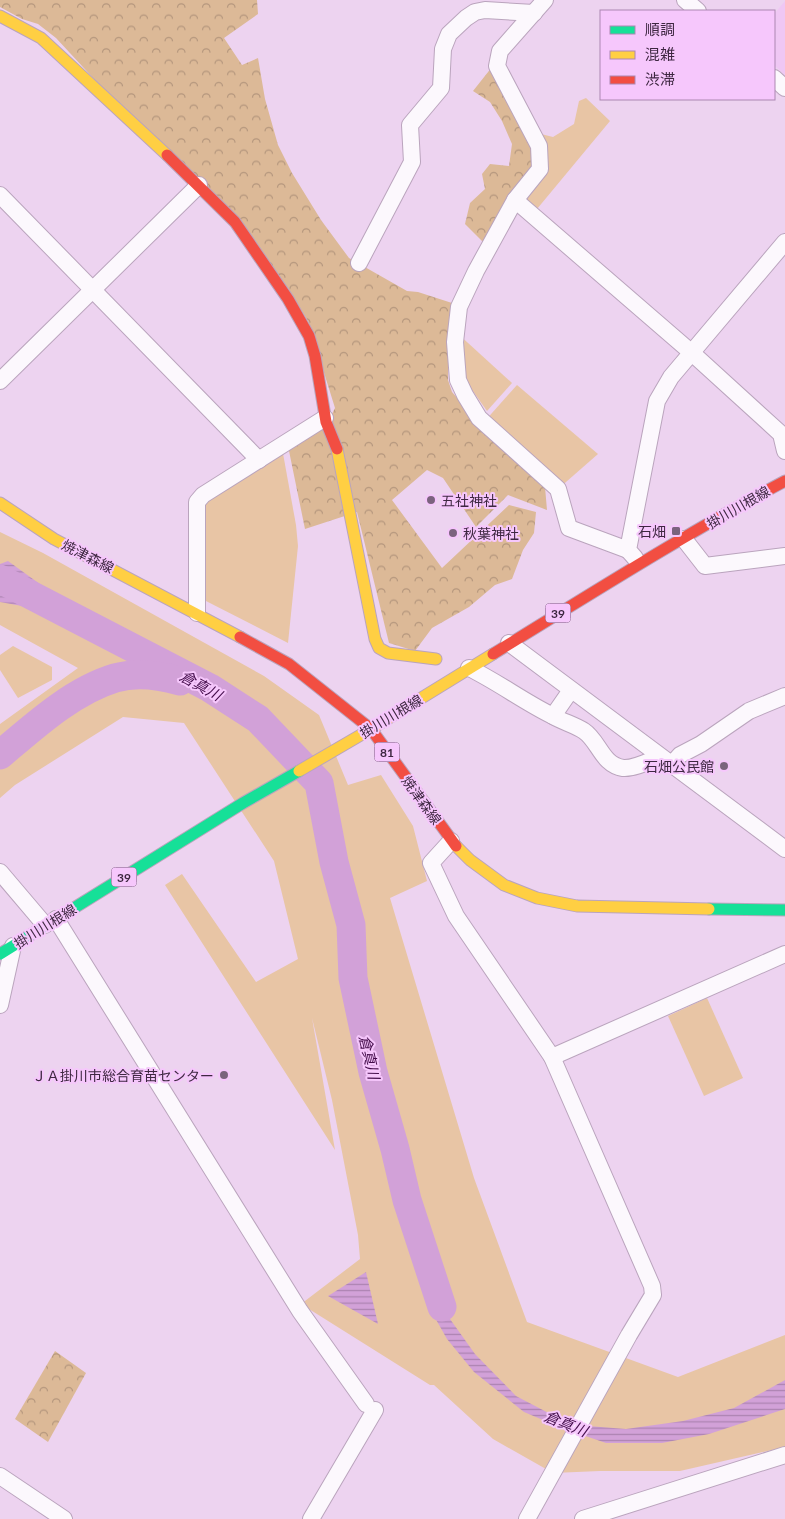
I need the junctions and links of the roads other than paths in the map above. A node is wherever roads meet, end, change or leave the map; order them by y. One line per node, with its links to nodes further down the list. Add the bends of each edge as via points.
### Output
1 (545, 0): 4 (street)
2 (685, 0): 3 (street)
3 (697, 10)
4 (534, 13): 10 (street, via 500,51 497,66 539,146 540,169); 12 (street, via 475,12 449,34 443,49 441,88 410,125 412,162)
5 (0, 16): 8 (main road, via 41,38)
6 (775, 79): 7 (street)
7 (785, 88)
8 (199, 185): 13 (street); 16 (main road, via 235,222 288,299 309,336)
9 (0, 195): 13 (street)
10 (515, 200): 14 (street); 22 (street, via 459,307 455,342 458,380 479,418 558,489 569,528)
11 (785, 242): 14 (street)
12 (359, 263)
13 (93, 290): 15 (street); 18 (street)
14 (692, 353): 17 (street, via 781,434); 22 (street, via 671,377 658,401)
15 (0, 381)
16 (326, 418): 18 (street); 27 (main road, via 338,452 379,648 388,653)
17 (785, 451)
18 (259, 460): 25 (street, via 197,502)
19 (785, 481): 21 (main road, 掛川川根線 / 39)
20 (0, 503): 25 (main road, 焼津森線 / 81, via 54,539)
21 (684, 539): 23 (street, via 705,566); 24 (main road, 掛川川根線 / 39)
22 (628, 550): 24 (street)
23 (785, 556)
24 (640, 564): 26 (main road, 掛川川根線 / 39)
25 (197, 613): 32 (main road, 焼津森線 / 81, via 289,664)
26 (509, 643): 28 (main road, 掛川川根線 / 39); 29 (street)
27 (436, 659)
28 (469, 668): 31 (street); 32 (main road, 掛川川根線 / 39)
29 (571, 690): 31 (street); 33 (street)
30 (785, 696): 33 (street, via 749,711 701,744)
31 (552, 716): 33 (street, via 584,731 613,764 623,768)
32 (371, 729): 34 (main road, 焼津森線 / 81); 38 (main road, 掛川川根線 / 39, via 248,800)
33 (665, 761): 35 (street)
34 (451, 841): 37 (main road, 焼津森線 / 81, via 504,885 537,898 577,906); 42 (street, via 431,863 456,916)
35 (785, 848)
36 (0, 872): 38 (street)
37 (785, 910)
38 (50, 922): 39 (main road, 掛川川根線 / 39); 46 (street, via 300,1311 370,1407)
39 (6, 950): 41 (street)
40 (785, 954): 42 (street)
41 (0, 1005)
42 (552, 1057): 47 (street, via 652,1286 653,1295)
43 (785, 1455): 48 (street)
44 (0, 1476): 45 (street)
45 (64, 1519)
46 (311, 1519)
47 (527, 1519)
48 (583, 1519)

